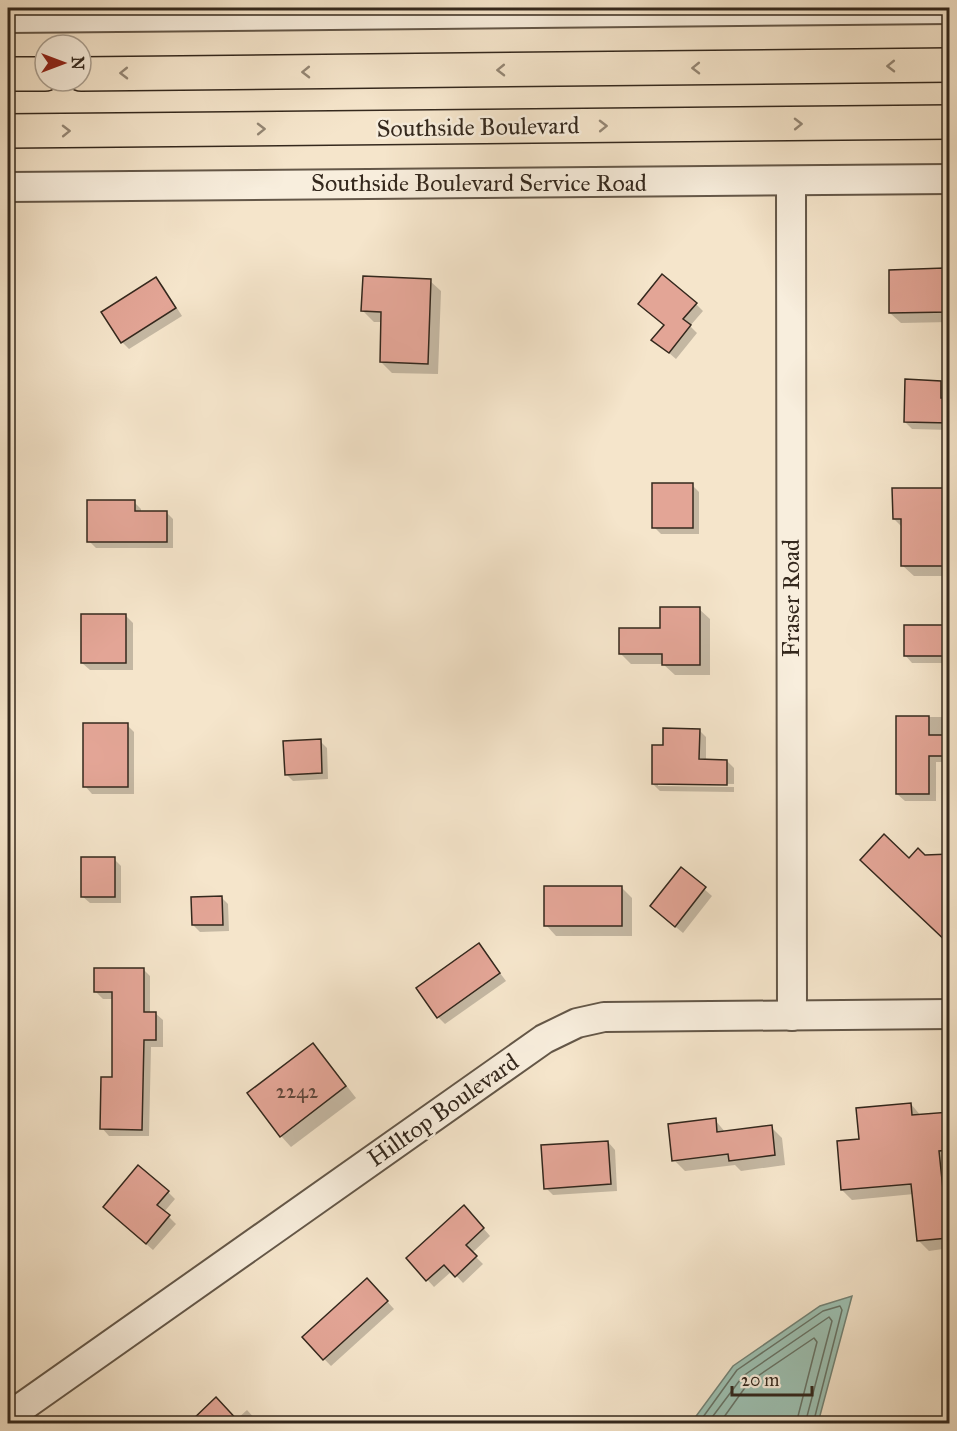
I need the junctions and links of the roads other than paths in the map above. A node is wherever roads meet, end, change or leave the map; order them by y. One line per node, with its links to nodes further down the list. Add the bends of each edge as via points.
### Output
1 (950, 9): 2 (street)
2 (8, 18)
3 (950, 65): 5 (highway, one-way to 5)
4 (33, 74): 6 (highway)
5 (93, 74)
6 (8, 75)
7 (950, 122): 8 (highway, Southside Boulevard, one-way to 7)
8 (8, 131)
9 (950, 179): 10 (street, Southside Boulevard Service Road)
10 (791, 181): 11 (street, Southside Boulevard Service Road); 13 (street, Fraser Road)
11 (8, 187)
12 (950, 1014): 13 (street, Hilltop Boulevard)
13 (792, 1016): 14 (street, Hilltop Boulevard, via 604,1017 577,1023 544,1039)
14 (8, 1417)

